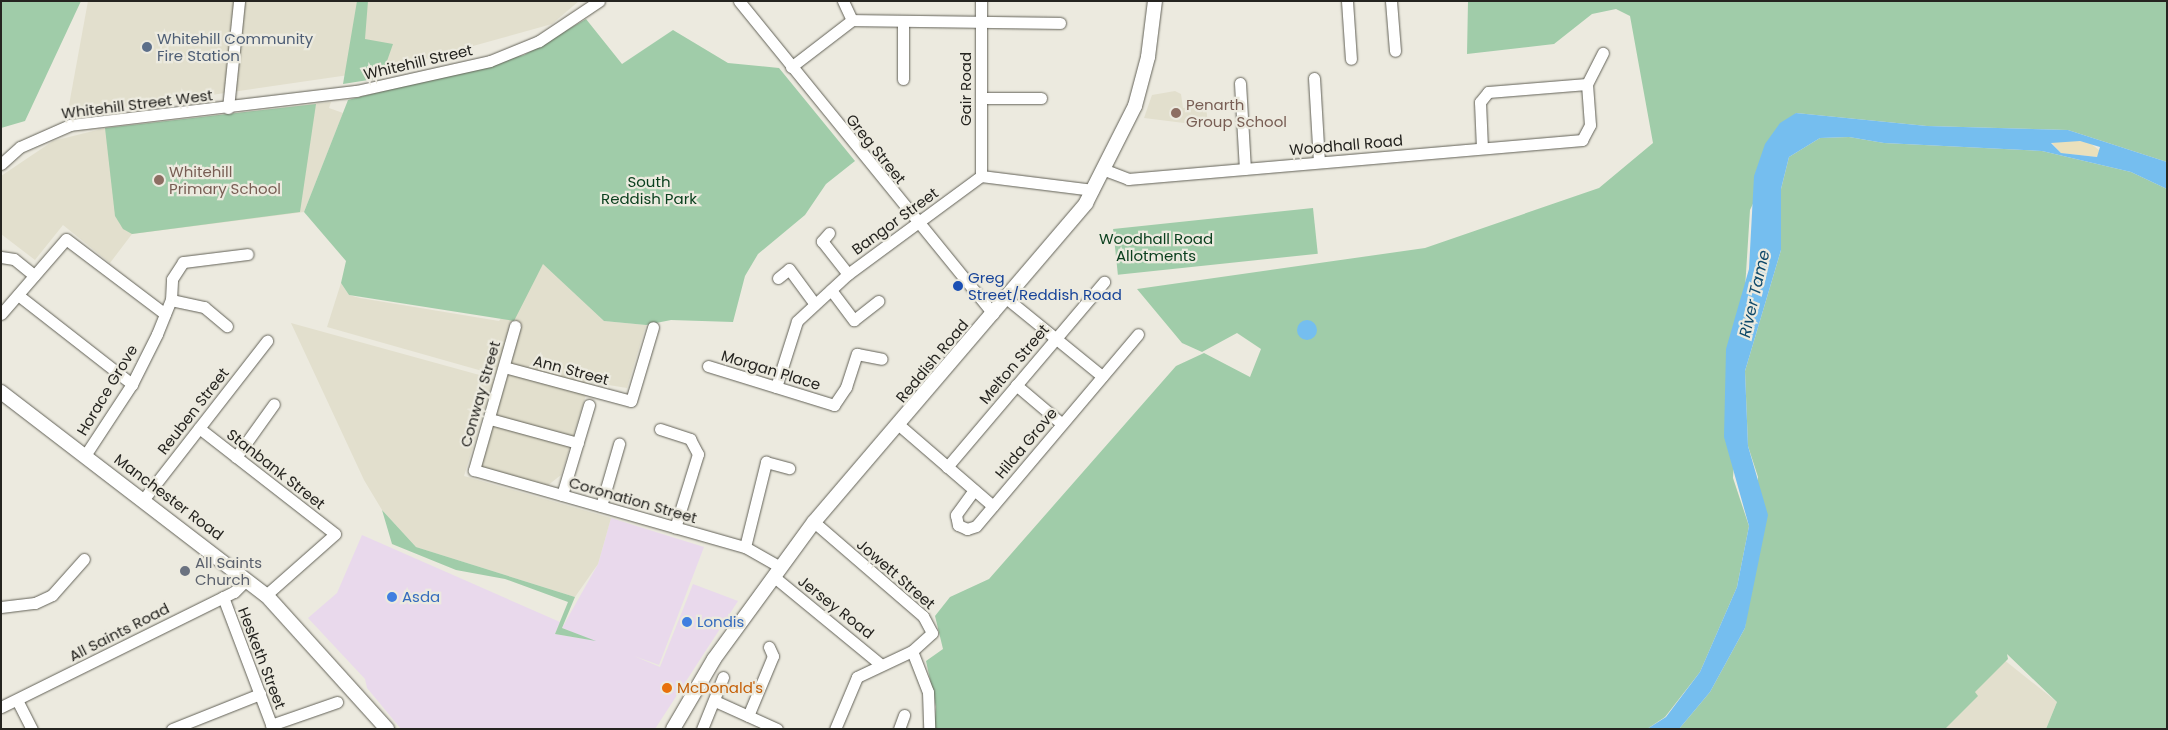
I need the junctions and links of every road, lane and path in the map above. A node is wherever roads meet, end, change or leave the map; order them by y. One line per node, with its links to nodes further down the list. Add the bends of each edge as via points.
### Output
1 (239, 1): 23 (street)
2 (598, 1): 23 (street, Whitehill Street, via 539,41 490,61 356,91)
3 (739, 1): 16 (street, Greg Street)
4 (843, 1): 9 (street)
5 (981, 1): 10 (street, Gair Road)
6 (1154, 1): 28 (main road, Reddish Road, via 1148,57 1135,106)
7 (1346, 1): 15 (street)
8 (1391, 1): 13 (street)
9 (852, 20): 12 (street); 16 (street)
10 (980, 22): 11 (street); 12 (street); 21 (street, Gair Road)
11 (1060, 22)
12 (903, 23): 18 (street)
13 (1395, 51)
14 (1603, 53): 20 (street)
15 (1351, 59)
16 (791, 67): 31 (street, Greg Street)
17 (1314, 78): 25 (street)
18 (903, 79)
19 (1240, 83): 27 (street)
20 (1587, 84): 24 (street, via 1488,92 1480,102); 24 (street, Woodhall Road, via 1588,134 1582,140)
21 (981, 98): 22 (street); 29 (street, Gair Road)
22 (1041, 98)
23 (228, 108): 26 (street, Whitehill Street West, via 70,125 27,143)
24 (1482, 148): 25 (street, Woodhall Road)
25 (1319, 162): 27 (street, Woodhall Road)
26 (1, 164)
27 (1246, 169): 28 (street, Woodhall Road, via 1128,179)
28 (1104, 170): 30 (main road, Reddish Road)
29 (981, 176): 30 (street); 31 (street, Bangor Street)
30 (1094, 190): 41 (main road, Reddish Road)
31 (918, 224): 35 (street, Bangor Street); 47 (street, Greg Street)
32 (829, 233): 35 (street, via 822,240)
33 (248, 254): 42 (street, Horace Grove, via 183,262 172,279)
34 (1, 257): 36 (street, via 14,260)
35 (848, 274): 39 (street, Bangor Street)
36 (34, 275): 40 (street); 46 (street, via 66,239)
37 (778, 278): 44 (street, via 789,269)
38 (1104, 282): 52 (street, Melton Street)
39 (831, 290): 43 (street, via 854,320); 44 (street, Bangor Street)
40 (18, 295): 45 (street); 58 (street)
41 (1006, 298): 47 (main road, Reddish Road); 52 (street)
42 (171, 300): 46 (street, Horace Grove); 48 (street, via 204,307)
43 (878, 301)
44 (814, 303): 60 (street, Bangor Street, via 797,320)
45 (1, 314)
46 (165, 314): 58 (street, Horace Grove)
47 (993, 314): 66 (main road, Reddish Road)
48 (227, 326)
49 (515, 326): 56 (street, Conway Street)
50 (653, 327): 56 (street, Ann Street, via 631,401)
51 (1138, 334): 57 (street, Hilda Grove)
52 (1055, 339): 57 (street); 59 (street, Melton Street)
53 (267, 341): 67 (street, Reuben Street)
54 (882, 359): 60 (street, Morgan Place, via 857,354 846,387 834,405)
55 (708, 366): 60 (street, Morgan Place)
56 (504, 368): 64 (street, Conway Street)
57 (1102, 376): 65 (street, Hilda Grove)
58 (132, 384): 71 (street, Horace Grove)
59 (1016, 385): 65 (street); 73 (street, Melton Street)
60 (776, 387)
61 (1, 392): 71 (main road, Manchester Road)
62 (274, 404): 72 (street)
63 (589, 405): 69 (street)
64 (490, 419): 69 (street); 75 (street, Conway Street)
65 (1062, 424): 80 (street, Hilda Grove)
66 (899, 425): 73 (street); 81 (main road, Reddish Road)
67 (199, 428): 72 (street, Stanbank Street); 78 (street, Reuben Street)
68 (660, 430): 82 (street, via 690,439 698,454)
69 (578, 443): 77 (street)
70 (619, 444): 79 (street)
71 (86, 454): 78 (main road, Manchester Road)
72 (236, 457): 87 (street, Stanbank Street, via 335,534)
73 (947, 467): 76 (street)
74 (789, 468): 83 (street, via 766,462)
75 (474, 470): 77 (street, Coronation Street)
76 (974, 490): 80 (street); 80 (street, Hilda Grove, via 956,515 958,525 967,529 976,526)
77 (562, 495): 79 (street, Coronation Street)
78 (143, 500): 86 (main road, Manchester Road)
79 (601, 506): 82 (street, Coronation Street)
80 (993, 506)
81 (814, 522): 85 (main road, Reddish Road); 91 (street, Jowett Street, via 930,623 928,640)
82 (675, 528): 83 (street, Coronation Street)
83 (744, 547): 85 (street, Coronation Street)
84 (84, 559): 89 (street, via 52,594 35,603)
85 (776, 571): 92 (street, Jersey Road); 106 (main road, Reddish Road)
86 (247, 579): 87 (main road, Manchester Road); 88 (street, All Saints Road)
87 (266, 595): 105 (main road, Manchester Road)
88 (223, 597): 94 (street, Hesketh Street); 95 (street, All Saints Road)
89 (1, 607)
90 (769, 646): 100 (street, via 773,656)
91 (912, 651): 92 (street); 110 (street, via 928,692)
92 (880, 664): 108 (street, via 857,677)
93 (723, 677): 96 (street)
94 (260, 694): 101 (street, Hesketh Street); 104 (street)
95 (17, 700): 98 (street, All Saints Road); 103 (street)
96 (716, 701): 100 (street); 107 (street)
97 (337, 702): 101 (street)
98 (1, 707)
99 (904, 715): 109 (street)
100 (748, 716): 102 (street)
101 (272, 727)
102 (773, 728)
103 (32, 729)
104 (172, 729)
105 (387, 729)
106 (674, 729)
107 (702, 729)
108 (835, 729)
109 (899, 729)
110 (929, 729)

